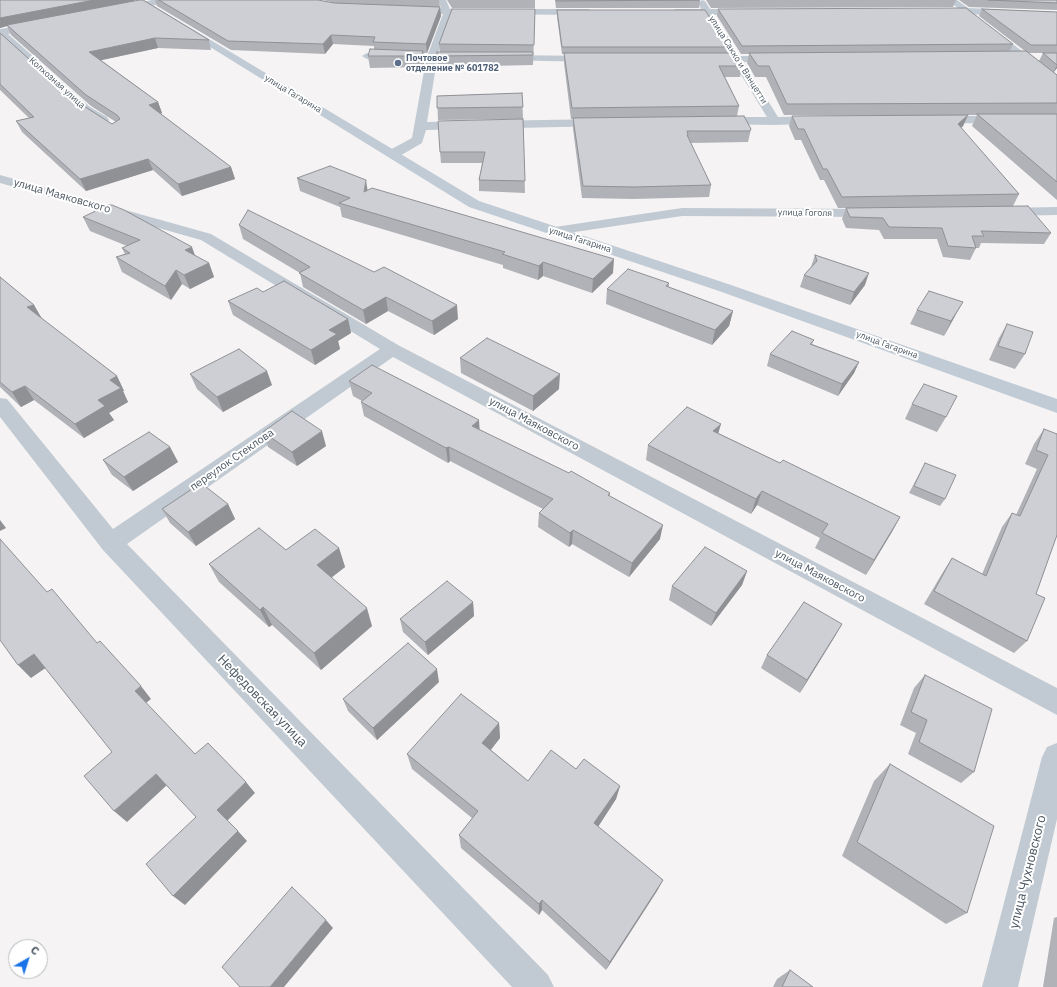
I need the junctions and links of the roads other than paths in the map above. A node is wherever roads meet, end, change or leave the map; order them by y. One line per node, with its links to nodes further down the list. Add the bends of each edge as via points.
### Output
1 (165, 0): 5 (street)
2 (442, 0): 14 (street)
3 (700, 0): 12 (street, улица Сакко и Ванцетти)
4 (951, 0): 9 (main road)
5 (142, 2): 6 (street); 38 (main road, улица Гагарина)
6 (115, 10)
7 (403, 11): 14 (street)
8 (950, 11): 9 (street)
9 (966, 11): 15 (main road); 19 (street)
10 (598, 12): 14 (street)
11 (668, 12): 12 (street)
12 (708, 12): 13 (street); 27 (street, улица Сакко и Ванцетти)
13 (755, 12)
14 (448, 13): 21 (street)
15 (1057, 14)
16 (47, 24): 17 (street)
17 (0, 33): 36 (street, Колхозная улица, via 86,109)
18 (367, 56): 21 (street)
19 (1024, 57): 20 (street); 24 (street); 29 (street)
20 (1044, 57)
21 (432, 58): 22 (street); 37 (street)
22 (480, 58)
23 (496, 58): 25 (street)
24 (1009, 58)
25 (608, 59)
26 (696, 59): 27 (street)
27 (736, 59): 28 (street); 30 (street, улица Сакко и Ванцетти)
28 (790, 59)
29 (1057, 83)
30 (775, 120): 31 (street); 34 (street)
31 (830, 120)
32 (924, 120): 33 (street)
33 (1057, 120)
34 (704, 122)
35 (618, 123): 37 (street)
36 (111, 126)
37 (422, 126): 38 (street, via 418,140)
38 (393, 154): 43 (main road, улица Гагарина, via 474,204)
39 (0, 179): 44 (street, улица Маяковского, via 206,237)
40 (1057, 211): 41 (street)
41 (986, 212)
42 (890, 213): 43 (street, улица Гоголя, via 682,212)
43 (555, 231): 46 (main road, улица Гагарина, via 725,288)
44 (392, 349): 47 (street, переулок Стеклова); 48 (street, улица Маяковского)
45 (0, 404): 47 (street, Нефедовская улица)
46 (1057, 406)
47 (111, 543): 50 (street, Нефедовская улица)
48 (1057, 702)
49 (1057, 757): 51 (street, улица Чухновского)
50 (536, 987)
51 (1000, 987)

